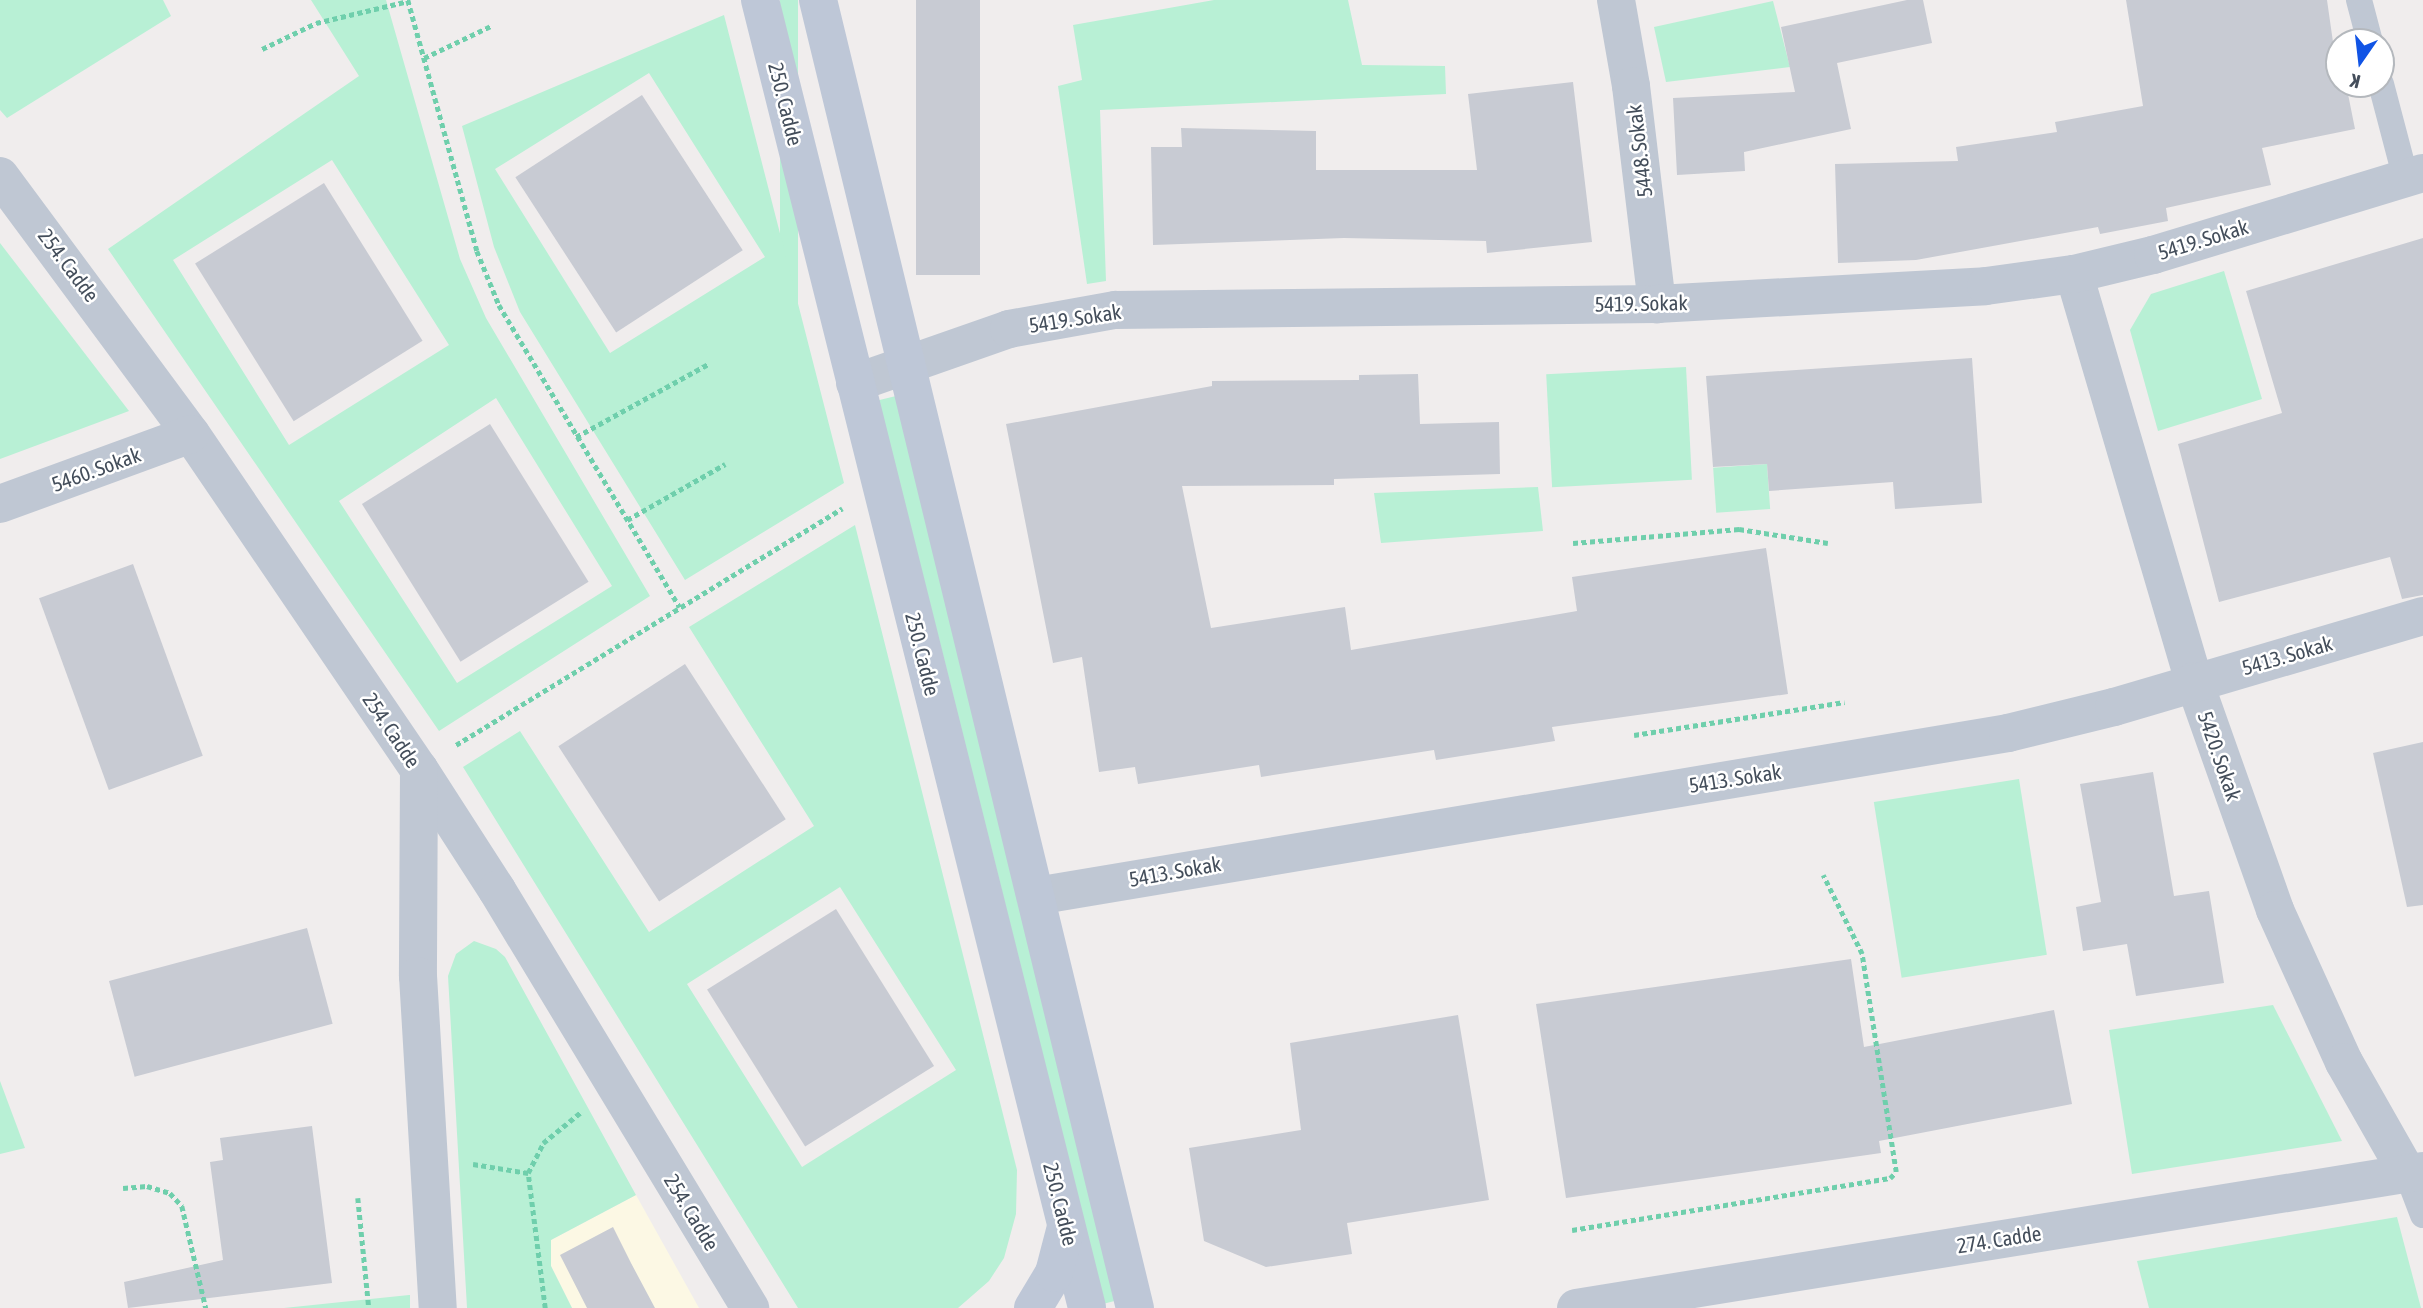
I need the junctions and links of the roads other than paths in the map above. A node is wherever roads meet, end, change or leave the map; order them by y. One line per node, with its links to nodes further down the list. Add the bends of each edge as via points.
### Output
1 (760, 0): 12 (street, 250. Cadde)
2 (818, 0): 11 (street)
3 (1616, 0): 10 (street, 5448. Sokak)
4 (2358, 0): 5 (lane)
5 (2366, 28)
6 (2386, 98): 8 (lane)
7 (0, 176): 13 (street, 254. Cadde)
8 (2414, 176): 9 (street, 5419. Sokak)
9 (2074, 274): 10 (street, 5419. Sokak, via 1876,295); 16 (street, 5420. Sokak)
10 (1657, 304): 11 (street, 5419. Sokak, via 1152,307 1062,317 1009,329)
11 (906, 363): 12 (street, 5419. Sokak); 18 (street)
12 (855, 383): 21 (street, 250. Cadde)
13 (191, 434): 14 (street, 5460. Sokak); 17 (street, 254. Cadde)
14 (0, 504)
15 (2423, 616): 16 (street, 5413. Sokak)
16 (2194, 681): 18 (street, 5413. Sokak, via 2114,707 2008,733); 19 (street, 5420. Sokak, via 2275,911 2344,1062)
17 (419, 769): 22 (street, via 418,976); 23 (street, 254. Cadde)
18 (1036, 896): 26 (street)
19 (2415, 1172): 20 (lane, 5420. Sokak); 27 (street, 274. Cadde)
20 (2423, 1215)
21 (1067, 1225): 24 (street, via 1054,1273); 25 (street, 250. Cadde)
22 (438, 1308)
23 (750, 1308)
24 (1033, 1308)
25 (1087, 1308)
26 (1135, 1308)
27 (1576, 1308)

